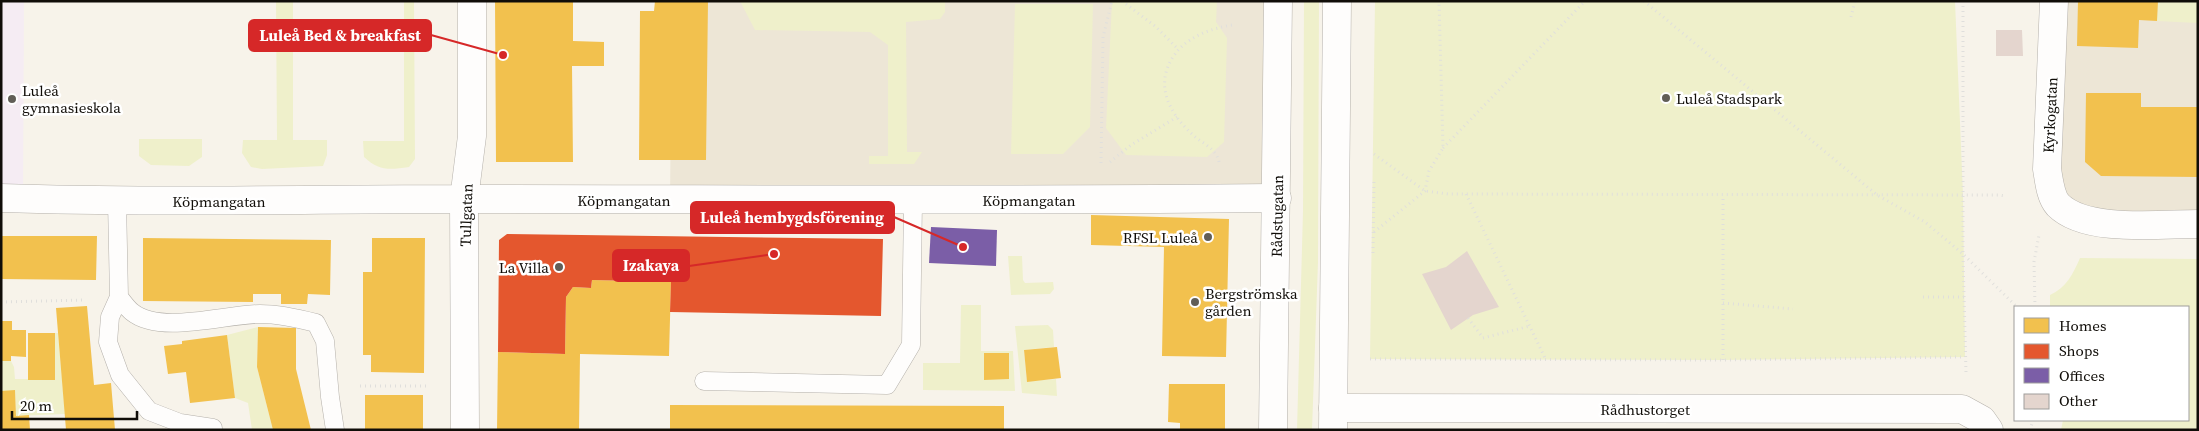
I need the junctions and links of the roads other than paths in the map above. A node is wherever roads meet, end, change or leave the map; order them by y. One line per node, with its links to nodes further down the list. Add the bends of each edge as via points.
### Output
1 (472, 1): 7 (street, Tullgatan, via 472,136)
2 (1278, 1): 6 (street, Rådstugatan)
3 (1337, 1): 13 (street)
4 (2054, 1): 10 (street, Kyrkogatan, via 2047,169 2051,193 2057,204 2076,218 2101,224)
5 (1, 198): 8 (street, Köpmangatan)
6 (1277, 198): 9 (street, Köpmangatan); 18 (street, Rådstugatan)
7 (464, 199): 8 (street, Köpmangatan); 9 (street, Köpmangatan); 17 (street, Tullgatan)
8 (117, 201): 11 (lane)
9 (913, 201): 12 (lane, via 911,345 887,384)
10 (2198, 224)
11 (119, 297): 15 (lane, via 110,317 108,342 120,374 150,411 180,423); 16 (lane, via 133,313 152,320 187,323 258,314 283,315 316,323 325,341)
12 (704, 381)
13 (1333, 419): 14 (street, Rådhustorget, via 1962,409)
14 (1986, 425)
15 (213, 428)
16 (335, 430)
17 (465, 430)
18 (1273, 430)

